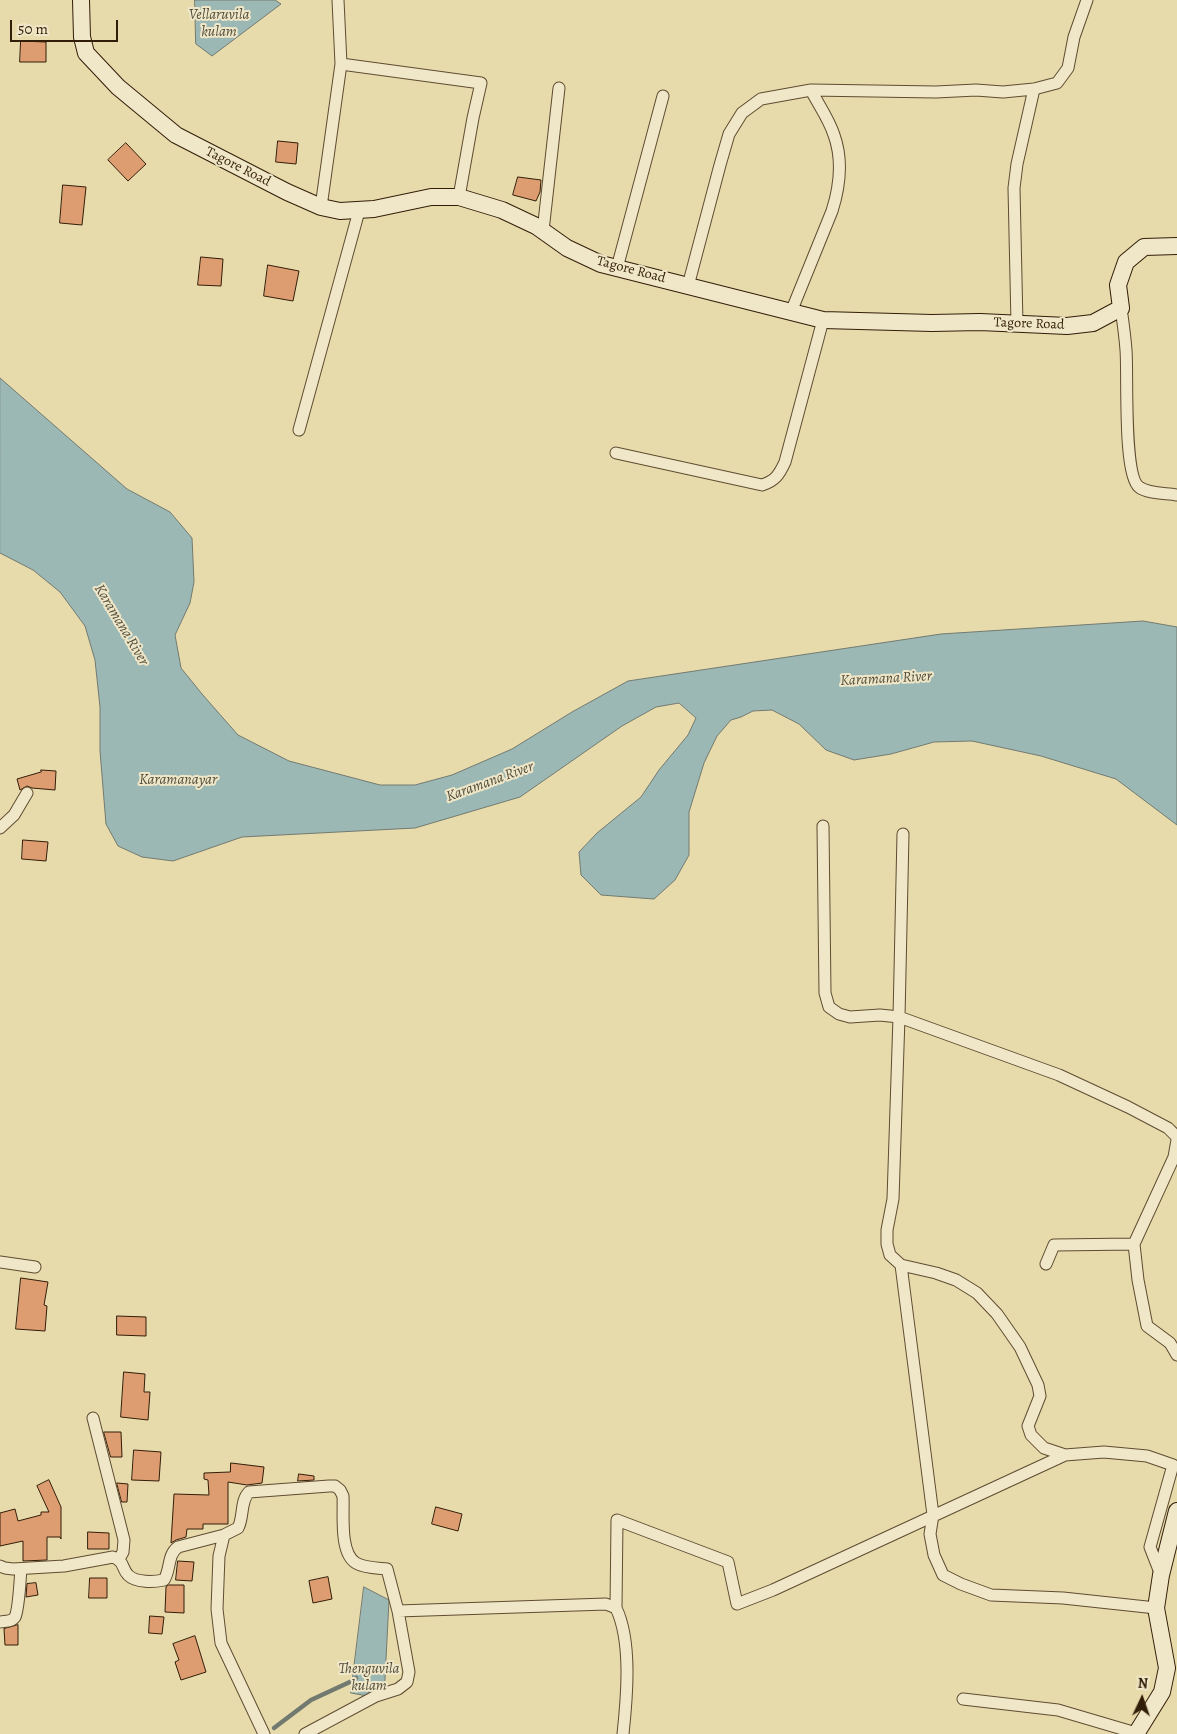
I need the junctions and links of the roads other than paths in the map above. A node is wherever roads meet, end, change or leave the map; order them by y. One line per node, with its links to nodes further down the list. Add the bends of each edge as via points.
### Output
1 (81, 0): 10 (street, Tagore Road, via 86,53 118,87 176,135)
2 (338, 0): 4 (street)
3 (1087, 0): 6 (street, via 1074,36 1068,68 1057,83)
4 (342, 64): 9 (street, via 481,83); 10 (street)
5 (559, 88): 12 (street)
6 (1034, 89): 7 (street, via 1003,92); 19 (street, via 1014,188)
7 (811, 90): 15 (street, via 761,99 742,113 729,134); 17 (street, via 834,134 840,173 832,211)
8 (663, 96): 14 (street)
9 (459, 197): 11 (street, Tagore Road, via 431,197 374,210); 12 (street, Tagore Road, via 502,210)
10 (321, 207): 11 (street, Tagore Road)
11 (359, 210): 20 (street)
12 (543, 231): 14 (street, Tagore Road, via 567,248)
13 (1177, 246): 16 (street, via 1144,247 1126,262 1118,285)
14 (616, 268): 15 (street, Tagore Road)
15 (688, 286): 17 (street, Tagore Road)
16 (1122, 308): 19 (street, Tagore Road, via 1093,323 1066,326); 22 (street, via 1131,472 1140,488)
17 (791, 312): 18 (street, Tagore Road)
18 (824, 320): 19 (street, Tagore Road); 21 (street, via 785,462 772,482 762,485)
19 (1017, 324)
20 (299, 430)
21 (616, 453)
22 (1177, 495)
23 (27, 793): 25 (street, via 14,815)
24 (823, 826): 27 (street, via 825,993 829,1007 850,1017)
25 (0, 828)
26 (902, 834): 27 (street)
27 (899, 1016): 28 (street, via 1059,1075 1128,1106 1168,1128); 32 (street, via 893,1199 887,1244 890,1255)
28 (1177, 1138): 29 (street, via 1174,1156)
29 (1134, 1244): 31 (street, via 1054,1245); 34 (street, via 1147,1326 1170,1343)
30 (0, 1262): 33 (street)
31 (1046, 1264)
32 (901, 1265): 36 (street, via 956,1280 977,1292 997,1314 1020,1347 1038,1384 1040,1396 1028,1426 1031,1435 1044,1448); 39 (street)
33 (35, 1267)
34 (1177, 1355)
35 (93, 1418): 41 (street, via 124,1540)
36 (1065, 1455): 37 (street, via 1113,1452); 39 (street)
37 (1175, 1459): 44 (street, via 1150,1547)
38 (1177, 1510): 44 (street)
39 (933, 1515): 45 (street, via 737,1604 728,1562 617,1520); 46 (street, via 930,1534 934,1555 943,1575 961,1584 992,1595 1063,1598)
40 (224, 1534): 41 (street, via 174,1551 164,1580 134,1579); 47 (street, via 238,1528 245,1496 249,1492 335,1486 342,1496 344,1543 350,1556 355,1563 387,1569); 52 (street, via 219,1556 216,1609 221,1643)
41 (119, 1559): 43 (street, via 113,1557 64,1566)
42 (0, 1566): 43 (street)
43 (21, 1569): 48 (street, via 14,1617)
44 (1161, 1575): 46 (street)
45 (616, 1608): 47 (street, via 606,1604); 54 (street, via 621,1618 626,1659)
46 (1156, 1608): 49 (street)
47 (398, 1612): 53 (street, via 409,1672 407,1682)
48 (0, 1622)
49 (1172, 1662): 51 (street, via 1162,1692)
50 (963, 1699): 51 (street, via 1058,1710)
51 (1136, 1733)
52 (264, 1734)
53 (305, 1734)
54 (624, 1734)

